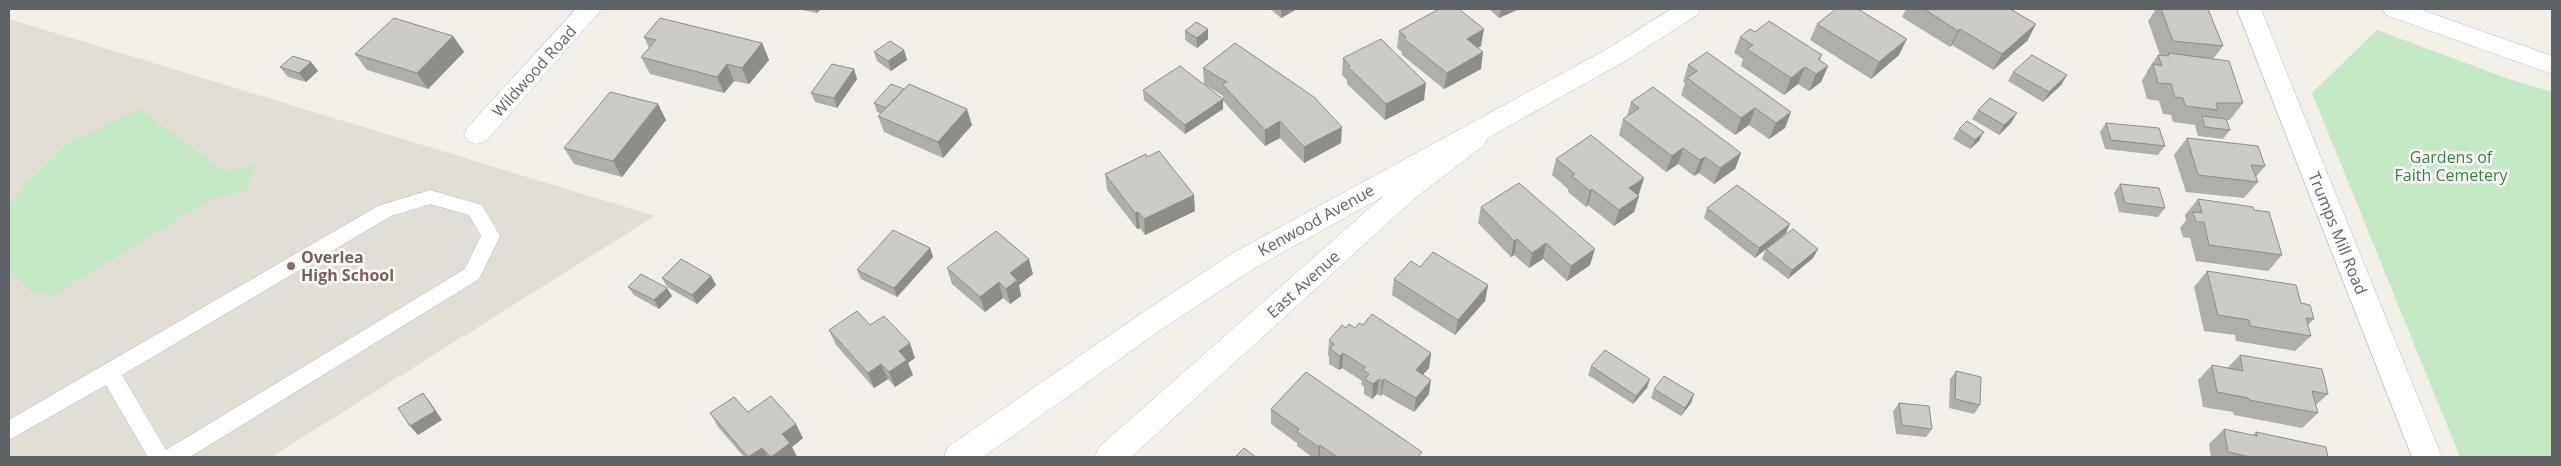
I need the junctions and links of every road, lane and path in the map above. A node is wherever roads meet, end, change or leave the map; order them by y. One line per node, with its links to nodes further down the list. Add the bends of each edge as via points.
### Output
1 (590, 9): 7 (street, Wildwood Road)
2 (1688, 9): 6 (street, Kenwood Avenue, via 1618,54)
3 (2250, 9): 14 (street, Trumps Mill Road)
4 (2395, 9): 5 (street)
5 (2552, 65)
6 (1503, 118): 12 (street, Kenwood Avenue, via 1243,261 1149,323); 13 (street, East Avenue, via 1406,191)
7 (477, 134)
8 (110, 374): 9 (lane); 10 (lane); 11 (lane, via 385,211 430,197 475,210 491,236 472,274)
9 (9, 431)
10 (159, 457)
11 (172, 457)
12 (960, 457)
13 (1110, 457)
14 (2427, 457)

